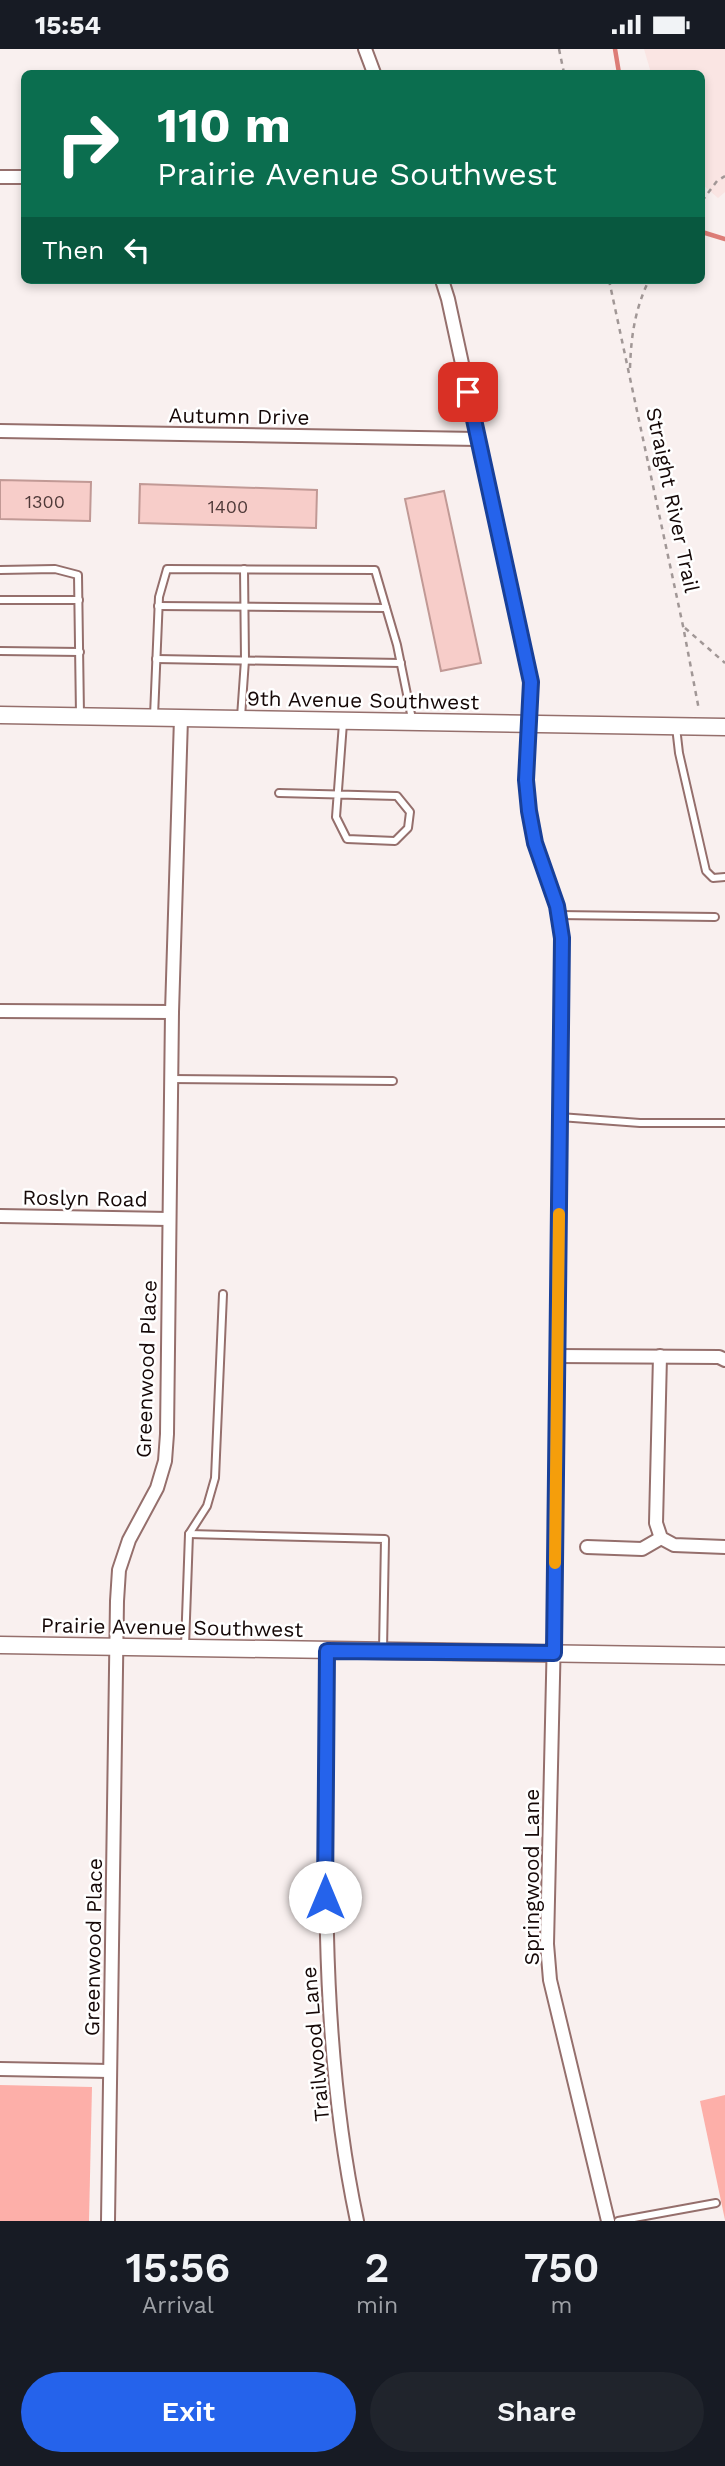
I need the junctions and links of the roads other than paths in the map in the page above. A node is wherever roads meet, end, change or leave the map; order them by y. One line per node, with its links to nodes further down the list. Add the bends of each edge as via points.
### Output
1 (365, 49): 2 (street)
2 (373, 70)
3 (0, 177): 4 (street)
4 (21, 177)
5 (443, 284): 7 (street, Springwood Lane)
6 (0, 432): 7 (street, Autumn Drive)
7 (478, 439): 27 (street, Springwood Lane, via 531,682)
8 (244, 569): 12 (lane, via 167,569); 13 (lane); 14 (lane, via 374,570)
9 (0, 570): 11 (lane, via 55,569 78,575)
10 (0, 600): 11 (lane)
11 (79, 600): 16 (lane)
12 (158, 606): 13 (lane); 17 (lane)
13 (245, 607): 14 (lane); 18 (lane)
14 (386, 608): 19 (lane)
15 (0, 651): 16 (lane)
16 (80, 652): 21 (lane)
17 (156, 659): 18 (lane); 22 (lane)
18 (245, 660): 19 (lane); 24 (lane)
19 (401, 663): 26 (lane)
20 (0, 715): 21 (street, 9th Avenue Southwest)
21 (80, 716): 22 (street, 9th Avenue Southwest)
22 (154, 718): 23 (street, 9th Avenue Southwest)
23 (181, 718): 24 (street, 9th Avenue Southwest); 36 (street, Greenwood Place)
24 (241, 719): 25 (street, 9th Avenue Southwest)
25 (344, 721): 26 (street, 9th Avenue Southwest); 31 (lane)
26 (413, 722): 27 (street, 9th Avenue Southwest)
27 (530, 724): 28 (street, 9th Avenue Southwest); 33 (street, Springwood Lane, via 529,811)
28 (676, 726): 29 (street, 9th Avenue Southwest); 32 (lane, via 706,871 713,878)
29 (725, 727)
30 (279, 793): 31 (lane)
31 (338, 794): 31 (lane, via 336,817 348,839 395,841 408,828 410,812 397,796)
32 (725, 877)
33 (558, 915): 34 (lane); 39 (street, Springwood Lane, via 562,949)
34 (715, 917)
35 (0, 1011): 36 (street)
36 (172, 1012): 37 (street, Greenwood Place)
37 (171, 1079): 38 (lane); 42 (street, Greenwood Place)
38 (393, 1081)
39 (560, 1117): 40 (lane); 44 (street, Springwood Lane)
40 (725, 1123)
41 (0, 1216): 42 (street, Roslyn Road)
42 (169, 1219): 52 (street, Greenwood Place, via 165,1461 119,1570)
43 (223, 1294): 47 (lane, via 215,1478 207,1506)
44 (557, 1356): 45 (street); 56 (street, Springwood Lane)
45 (660, 1356): 46 (street); 48 (street, via 656,1523)
46 (725, 1360)
47 (189, 1534): 53 (lane); 55 (lane, via 385,1539)
48 (661, 1538): 49 (street, via 642,1549); 50 (street, via 674,1545)
49 (587, 1547)
50 (725, 1547)
51 (0, 1645): 52 (street, Prairie Avenue Southwest)
52 (115, 1647): 53 (street, Prairie Avenue Southwest); 59 (street, Greenwood Place)
53 (185, 1648): 54 (street, Prairie Avenue Southwest)
54 (327, 1651): 55 (street, Prairie Avenue Southwest); 62 (street, Trailwood Lane, via 325,1922 329,2010 337,2097)
55 (383, 1651): 56 (street, Prairie Avenue Southwest)
56 (554, 1653): 57 (street, Prairie Avenue Southwest); 63 (street, Springwood Lane, via 550,1980)
57 (725, 1656)
58 (0, 2069): 59 (street)
59 (110, 2071): 61 (street, Greenwood Place)
60 (716, 2203): 64 (lane)
61 (108, 2221)
62 (357, 2221)
63 (608, 2221)
64 (618, 2221)

